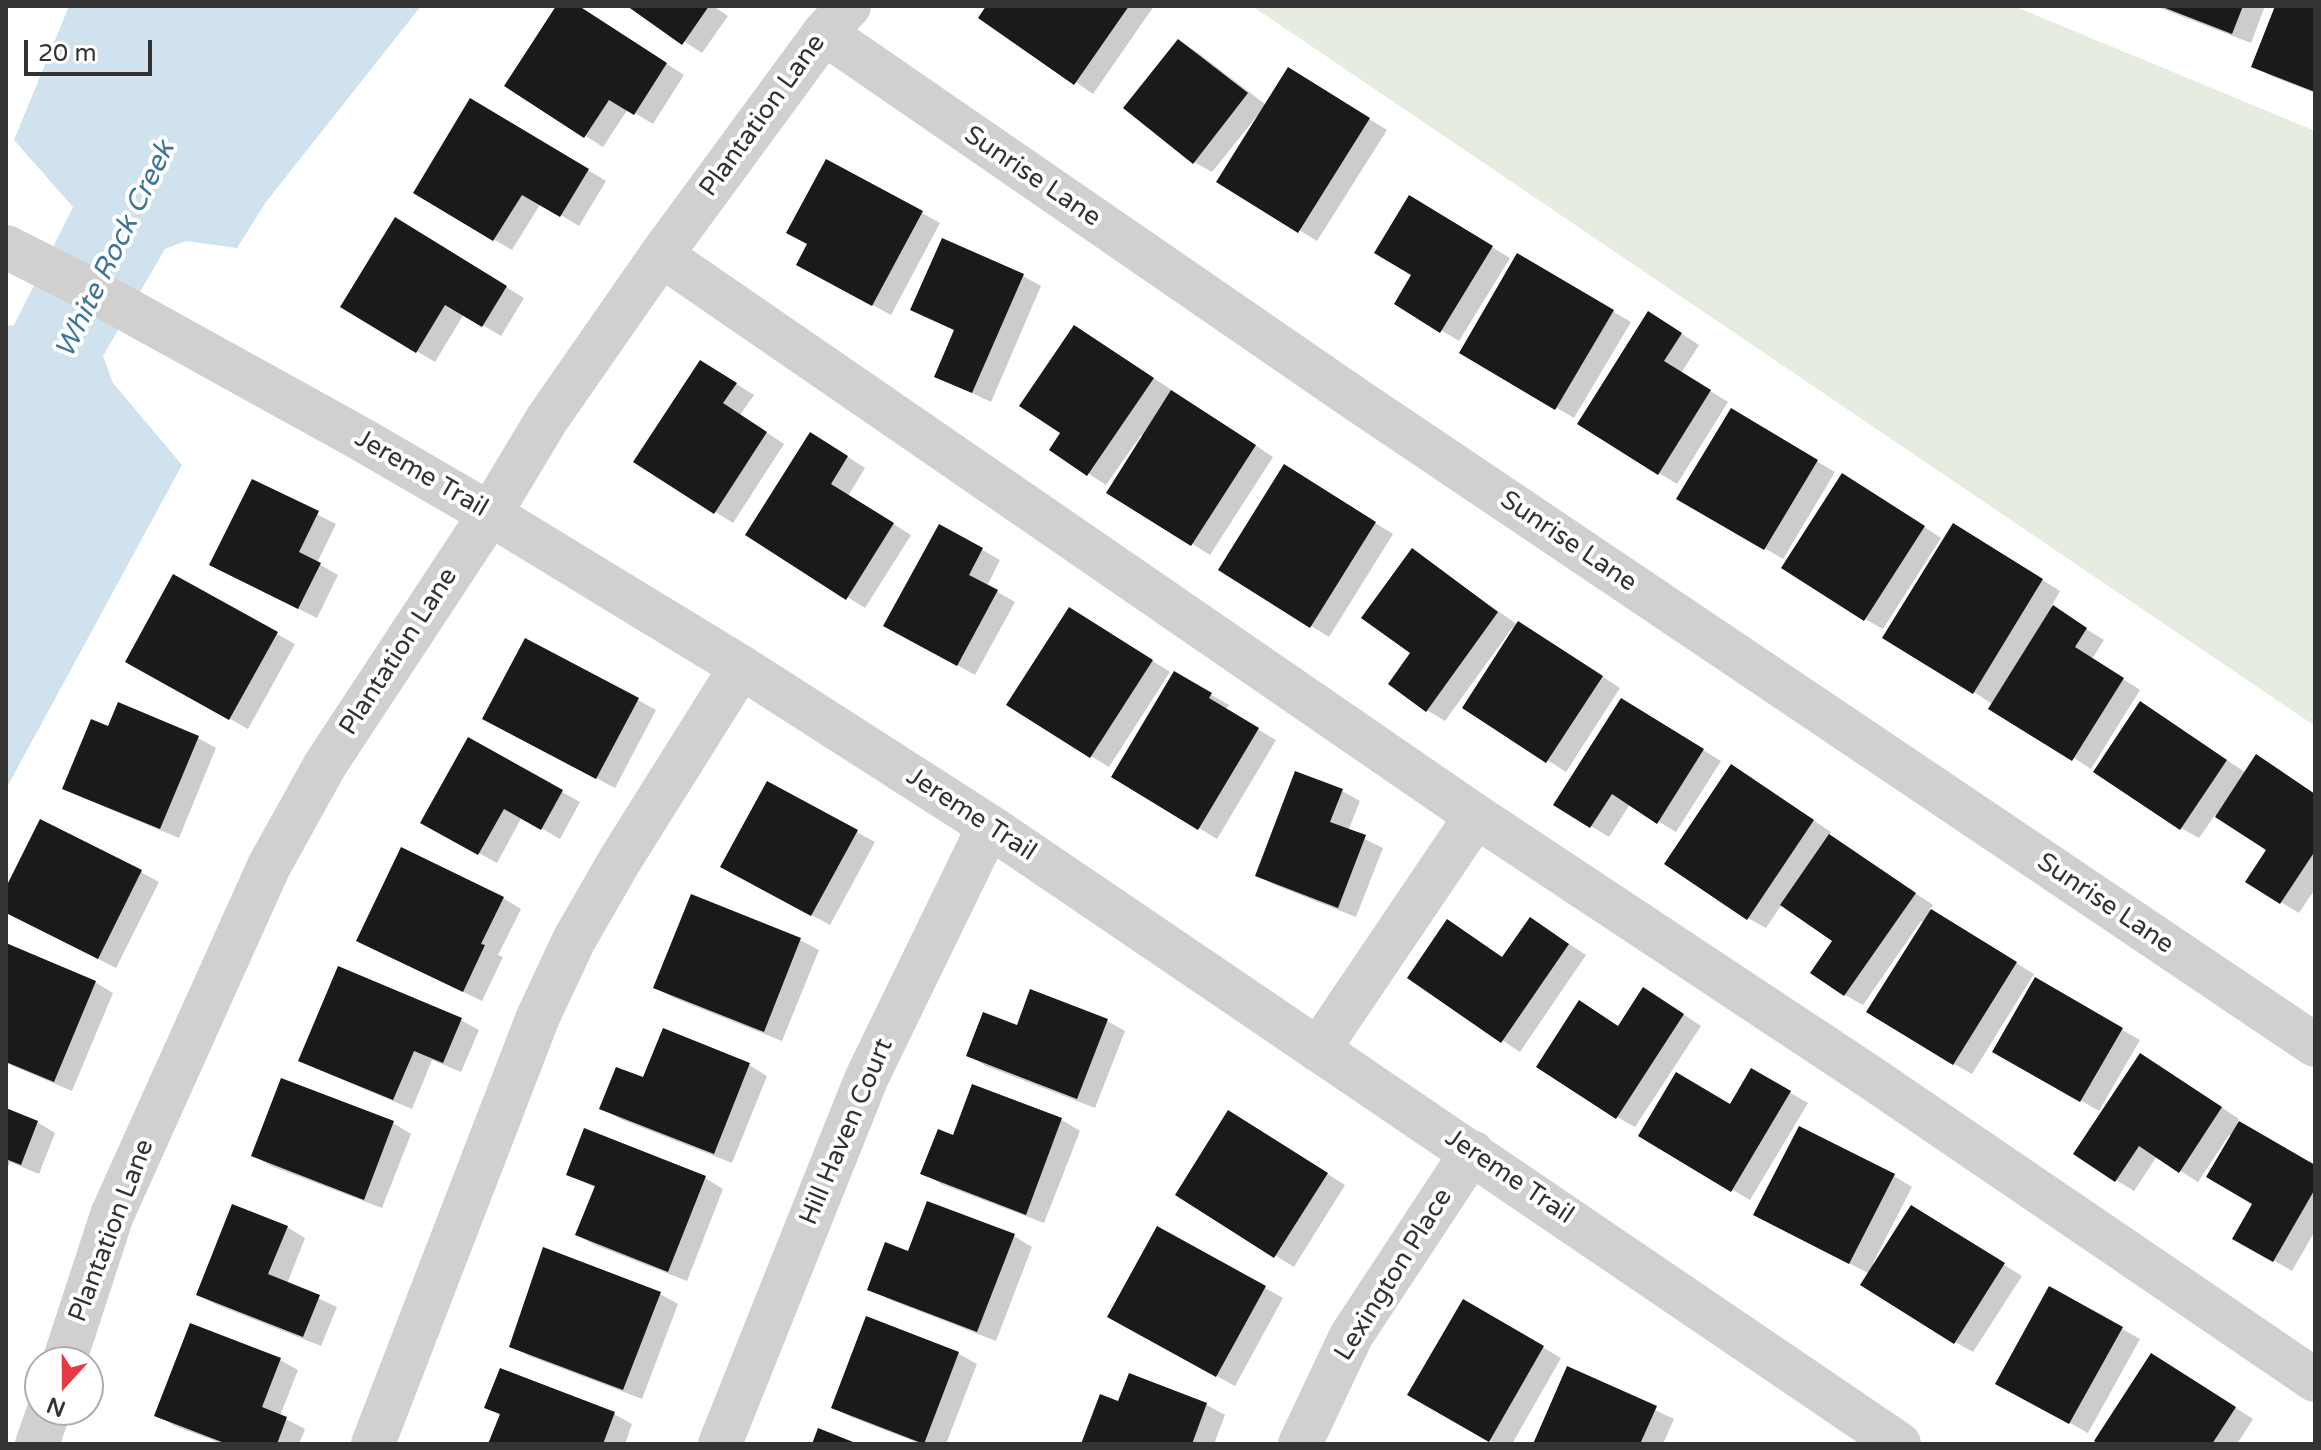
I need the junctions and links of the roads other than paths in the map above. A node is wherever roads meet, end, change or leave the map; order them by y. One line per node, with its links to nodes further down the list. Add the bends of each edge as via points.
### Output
1 (837, 19): 3 (street, Plantation Lane); 8 (street, Sunrise Lane, via 1380,416)
2 (13, 250): 4 (street, Jereme Trail, via 177,336)
3 (661, 255): 4 (street, Plantation Lane, via 547,419); 6 (street)
4 (490, 514): 5 (street, Jereme Trail); 11 (street, Plantation Lane, via 325,765 269,866 112,1215)
5 (741, 667): 7 (street, Jereme Trail); 13 (street, via 574,940 538,1017)
6 (1476, 816): 9 (street); 12 (street)
7 (989, 826): 9 (street, Jereme Trail); 14 (street, Hill Haven Court, via 867,1077)
8 (2315, 1045)
9 (1318, 1050): 10 (street, Jereme Trail)
10 (1472, 1152): 15 (street, Lexington Place, via 1351,1336); 16 (street, Jereme Trail)
11 (69, 1346)
12 (2315, 1380)
13 (373, 1444)
14 (720, 1444)
15 (1300, 1444)
16 (1899, 1444)

